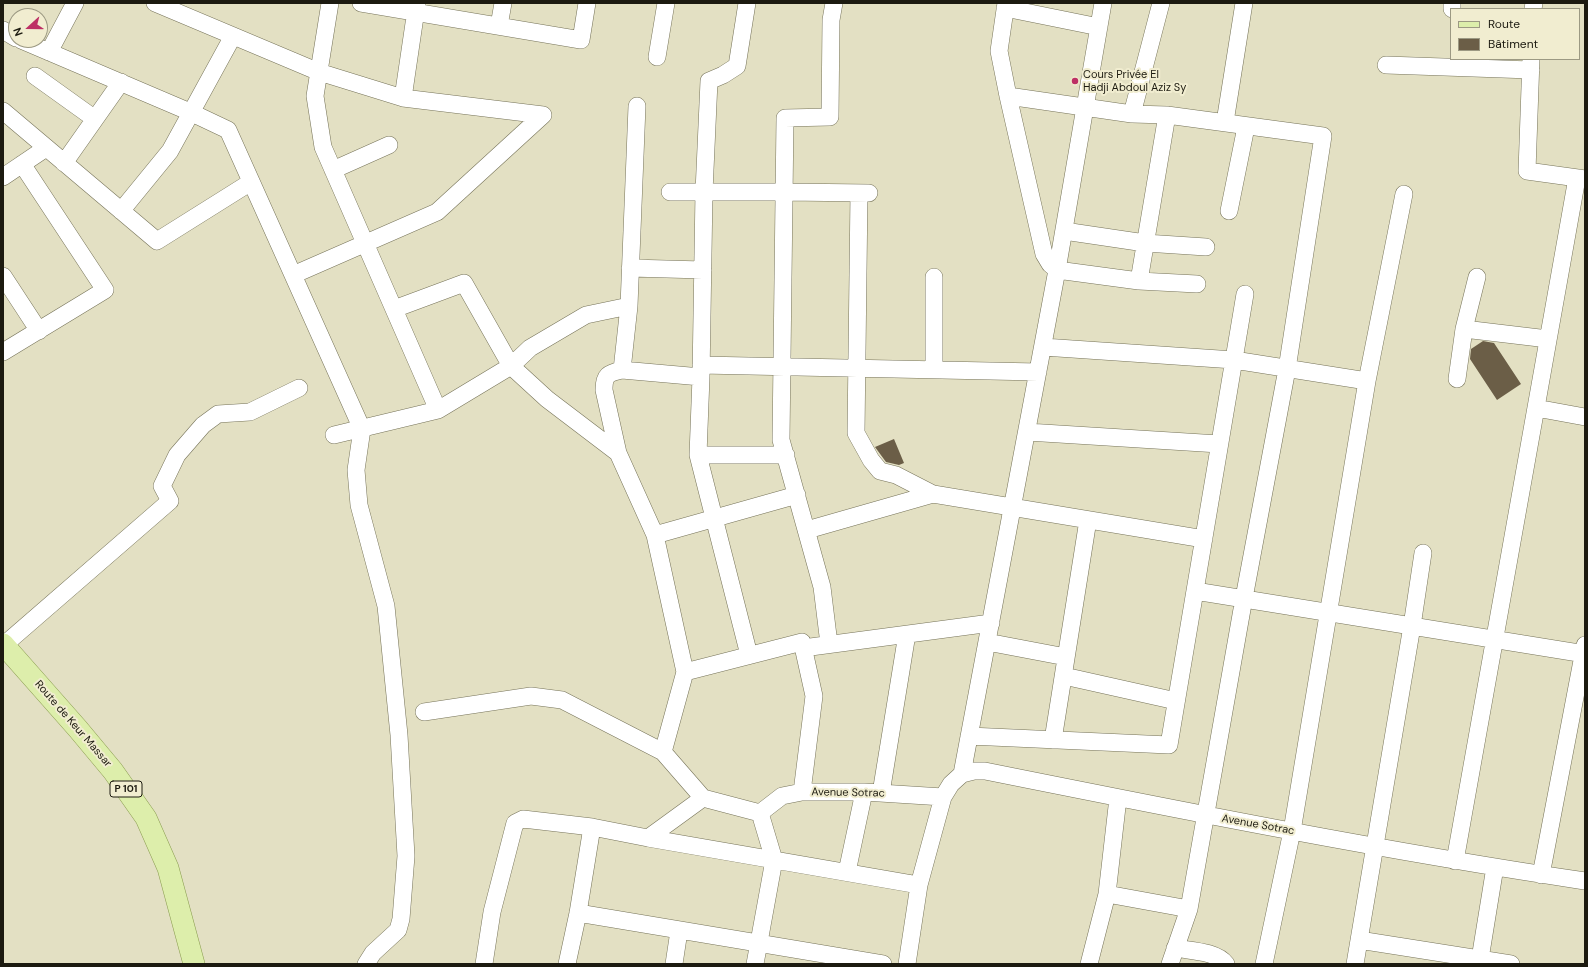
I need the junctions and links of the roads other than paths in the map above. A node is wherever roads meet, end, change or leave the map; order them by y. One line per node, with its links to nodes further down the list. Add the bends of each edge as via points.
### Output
1 (75, 3): 22 (street)
2 (155, 3): 20 (street)
3 (330, 3): 27 (street)
4 (361, 3): 16 (street)
5 (503, 3): 18 (street)
6 (587, 3): 18 (street, via 581,40)
7 (666, 3): 23 (street)
8 (747, 3): 50 (street, via 737,66 709,81)
9 (824, 3): 17 (street)
10 (834, 3): 17 (street)
11 (846, 3): 17 (street)
12 (1103, 3): 19 (street)
13 (1161, 3): 36 (street)
14 (1244, 3): 39 (street)
15 (1006, 6): 19 (street); 30 (street, via 999,51)
16 (416, 7): 18 (street); 31 (street)
17 (831, 20): 51 (street, via 830,117 785,118)
18 (499, 26)
19 (1099, 27): 33 (street)
20 (232, 36): 27 (street); 35 (street)
21 (40, 48): 22 (street)
22 (49, 52): 29 (street)
23 (657, 57)
24 (1454, 63): 25 (street); 26 (street)
25 (1386, 65)
26 (1531, 65): 47 (street, via 1527,171)
27 (319, 72): 31 (street); 45 (street, via 315,96 324,147)
28 (35, 76): 38 (street)
29 (121, 82): 35 (street); 38 (street)
30 (1008, 96): 33 (street); 61 (street, via 1044,254 1050,264)
31 (403, 98): 56 (street, via 543,115 437,212)
32 (637, 106): 59 (street)
33 (1086, 107): 36 (street); 55 (street)
34 (3, 111): 42 (street)
35 (190, 112): 48 (street, via 228,130); 53 (street, via 170,151)
36 (1132, 114): 37 (street)
37 (1167, 115): 39 (street); 57 (street)
38 (95, 120): 43 (street)
39 (1225, 122): 40 (street)
40 (1246, 127): 54 (street); 80 (street, via 1323,136)
41 (389, 145): 45 (street)
42 (46, 148): 43 (street); 44 (street)
43 (64, 163): 53 (street)
44 (22, 164): 46 (street); 72 (street, via 105,290)
45 (333, 170): 56 (street)
46 (3, 177)
47 (1581, 179): 73 (street)
48 (251, 182): 53 (street, via 157,241); 62 (street)
49 (670, 192): 50 (street)
50 (704, 192): 51 (street); 60 (street)
51 (784, 192): 78 (street); 79 (street, via 864,193)
52 (1404, 194): 86 (street)
53 (121, 211)
54 (1229, 211)
55 (1064, 231): 57 (street); 61 (street)
56 (366, 243): 62 (street); 70 (street)
57 (1145, 243): 58 (street); 66 (street)
58 (1206, 247)
59 (630, 268): 60 (street); 69 (street)
60 (703, 270): 83 (street)
61 (1058, 270): 66 (street); 74 (street)
62 (292, 275): 91 (street)
63 (3, 276): 72 (street)
64 (934, 277): 82 (street)
65 (1477, 277): 71 (street)
66 (1139, 281): 67 (street)
67 (1197, 284)
68 (1244, 294): 76 (street)
69 (628, 306): 77 (street, via 586,315 530,348); 81 (street)
70 (394, 309): 77 (street, via 464,283); 89 (street)
71 (1464, 329): 73 (street); 85 (street)
72 (39, 331): 75 (street)
73 (1548, 339): 88 (street)
74 (1043, 347): 76 (street); 84 (street)
75 (3, 352)
76 (1234, 360): 80 (street); 94 (street)
77 (511, 366): 89 (street); 95 (street, via 547,400)
78 (782, 367): 79 (street); 83 (street); 97 (street, via 781,440)
79 (856, 368): 82 (street); 98 (street, via 856,433 871,460 880,471)
80 (1287, 369): 86 (street); 108 (street)
81 (622, 370): 83 (street); 95 (street, via 606,376 604,383)
82 (934, 370): 84 (street)
83 (701, 371): 96 (street)
84 (1038, 372): 92 (street)
85 (1457, 379)
86 (1368, 381): 109 (street)
87 (299, 388): 115 (street, via 250,412 218,414 203,425 178,455 162,486 170,501)
88 (1536, 408): 90 (street); 113 (street)
89 (438, 410): 91 (street)
90 (1585, 417)
91 (362, 429): 93 (street); 157 (street, via 356,470 359,505 386,606 399,735 406,856 398,930 373,953)
92 (1027, 432): 94 (street); 100 (street)
93 (334, 435)
94 (1220, 444): 105 (street)
95 (618, 452): 104 (street)
96 (698, 455): 97 (street); 101 (street)
97 (786, 455): 99 (street)
98 (933, 494): 100 (street); 103 (street)
99 (797, 495): 101 (street); 103 (street)
100 (1013, 507): 102 (street); 110 (street)
101 (713, 517): 104 (street); 119 (street)
102 (1088, 520): 105 (street); 120 (street)
103 (808, 530): 116 (street, via 822,586)
104 (655, 535): 121 (street)
105 (1204, 539): 107 (street)
106 (1423, 553): 111 (street)
107 (1195, 590): 108 (street); 123 (street)
108 (1244, 598): 109 (street); 136 (street)
109 (1329, 612): 111 (street); 138 (street)
110 (990, 623): 112 (street); 114 (street)
111 (1412, 626): 113 (street); 140 (street)
112 (907, 634): 116 (street); 131 (street)
113 (1495, 640): 118 (street); 142 (street)
114 (987, 642): 120 (street); 125 (street)
115 (3, 644): 156 (main road, Route de Keur Massar / P 101, via 78,728 113,771 146,818 168,868)
116 (829, 644): 117 (street)
117 (803, 648): 119 (street, via 802,642); 129 (street, via 814,696)
118 (1584, 651): 145 (street)
119 (749, 656): 121 (street)
120 (1066, 657): 122 (street)
121 (685, 672): 127 (street)
122 (1064, 676): 123 (street); 126 (street)
123 (1176, 701): 126 (street, via 1169,745)
124 (424, 712): 127 (street, via 531,696 562,700)
125 (969, 736): 126 (street); 128 (street)
126 (1053, 740)
127 (663, 752): 133 (street)
128 (962, 774): 132 (street, via 951,784); 134 (street, Avenue Sotrac, via 985,771)
129 (802, 792): 130 (street, Avenue Sotrac); 135 (street, Avenue Sotrac, via 782,796)
130 (864, 792): 131 (street, Avenue Sotrac); 144 (street)
131 (881, 793): 132 (street, Avenue Sotrac)
132 (943, 797): 147 (street)
133 (703, 798): 135 (street); 139 (street)
134 (1118, 798): 136 (street, Avenue Sotrac); 148 (street)
135 (760, 813): 141 (street)
136 (1206, 816): 138 (street, Avenue Sotrac); 149 (street)
137 (592, 827): 139 (street); 150 (street); 158 (street, via 523,818 515,823 492,912)
138 (1292, 831): 140 (street, Avenue Sotrac); 166 (street)
139 (648, 838): 141 (street)
140 (1375, 846): 142 (street, Avenue Sotrac); 152 (street)
141 (774, 860): 144 (street); 153 (street)
142 (1455, 861): 143 (street, Avenue Sotrac)
143 (1495, 867): 145 (street, Avenue Sotrac); 155 (street)
144 (847, 872): 147 (street)
145 (1541, 875): 146 (street, Avenue Sotrac)
146 (1585, 881)
147 (919, 885): 163 (street)
148 (1106, 894): 149 (street); 164 (street)
149 (1189, 909): 154 (street)
150 (578, 913): 151 (street); 159 (street)
151 (679, 931): 153 (street); 160 (street)
152 (1359, 940): 155 (street); 167 (street)
153 (759, 944): 161 (street); 162 (street)
154 (1172, 956): 165 (street, via 1209,954)
155 (1480, 959): 168 (street)
156 (194, 964)
157 (366, 964)
158 (484, 964)
159 (567, 964)
160 (674, 964)
161 (755, 964)
162 (883, 964)
163 (907, 964)
164 (1089, 964)
165 (1226, 964)
166 (1264, 964)
167 (1355, 964)
168 (1511, 964)

